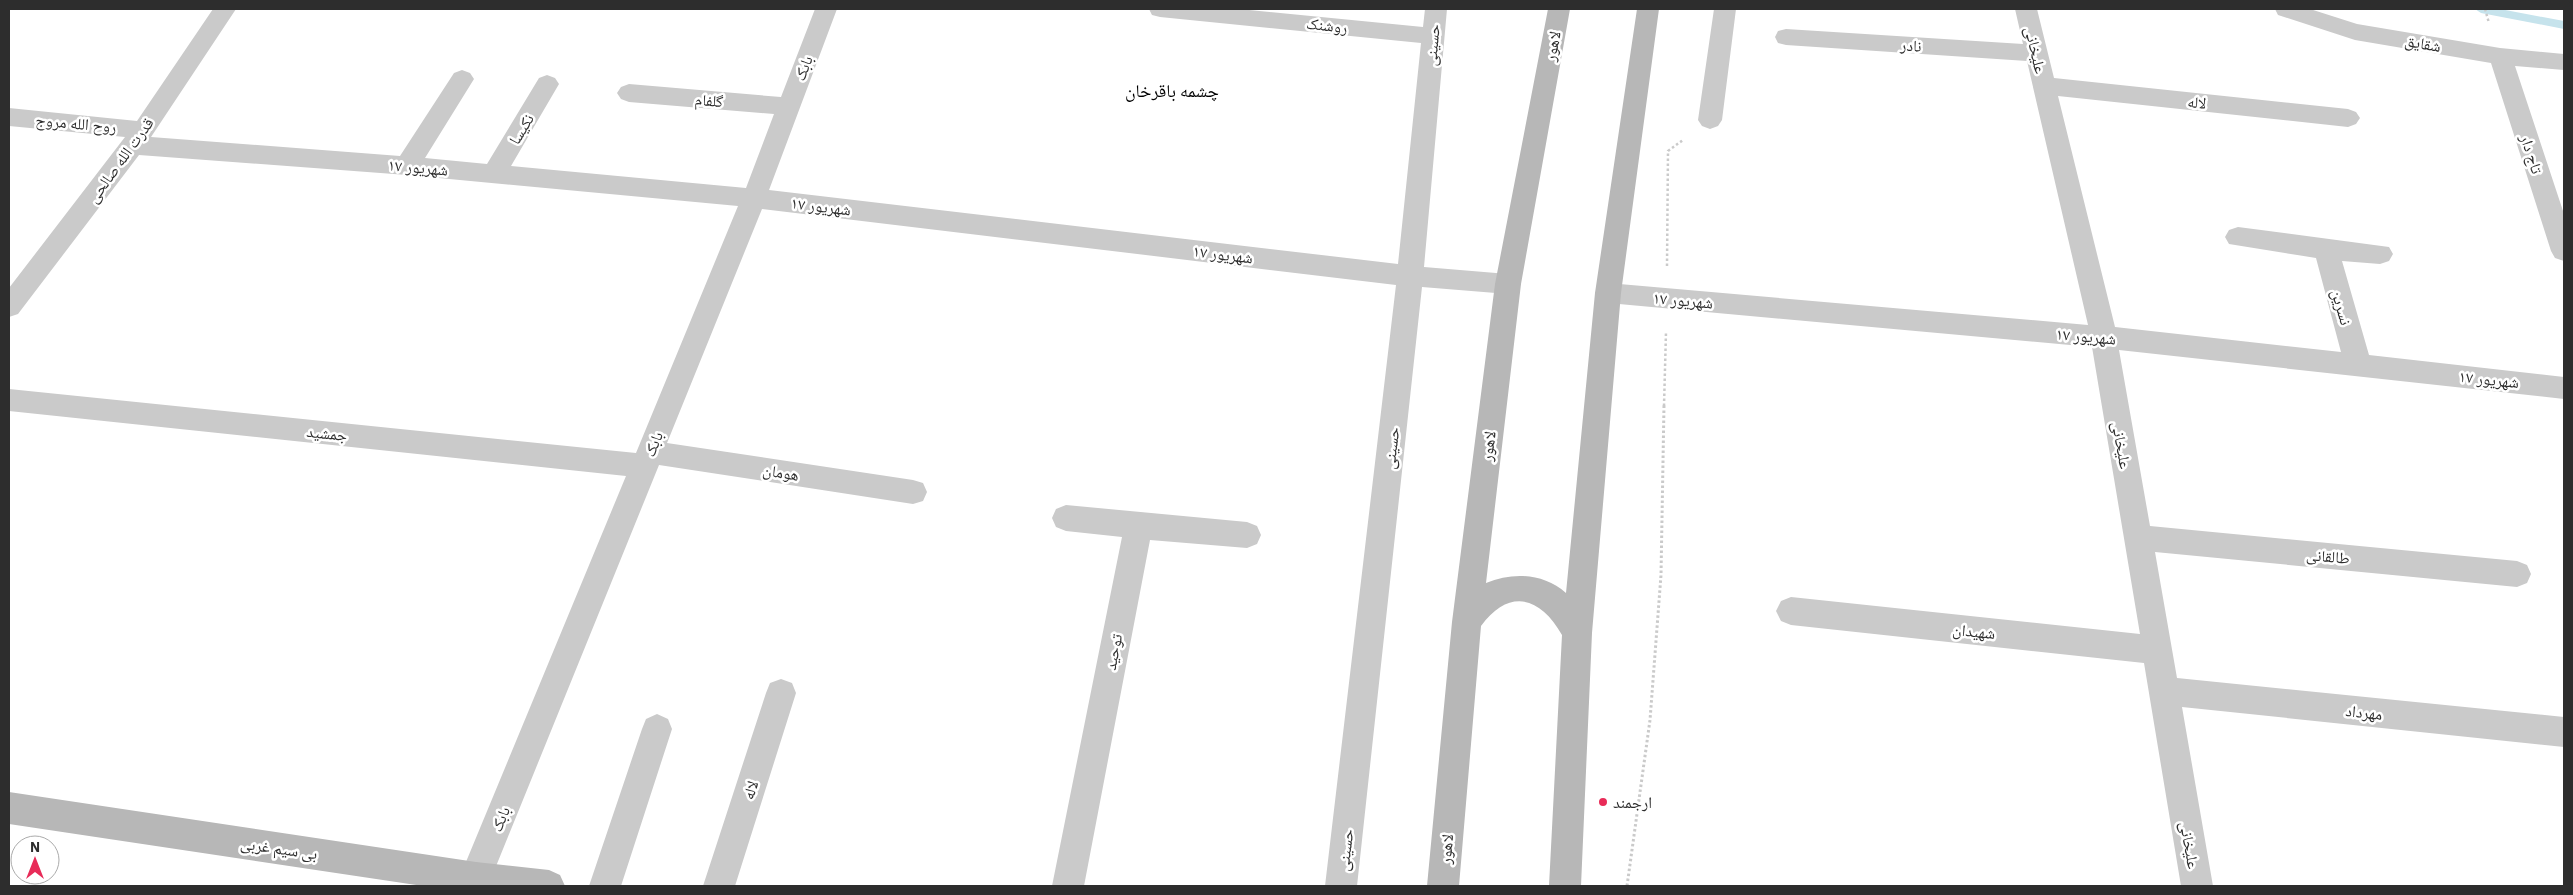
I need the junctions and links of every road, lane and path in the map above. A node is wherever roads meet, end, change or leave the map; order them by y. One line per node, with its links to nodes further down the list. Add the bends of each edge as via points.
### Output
1 (225, 9): 23 (street, قدرت الله صالحی)
2 (826, 9): 19 (street, بابک)
3 (1160, 9): 10 (street, روشنک)
4 (1436, 9): 10 (street, حسینی)
5 (1559, 9): 32 (main road, لاهور)
6 (1648, 9): 33 (main road)
7 (1725, 9): 22 (street)
8 (2026, 9): 12 (street, علیخانی)
9 (2286, 9): 13 (street, شقایق, via 2356,32)
10 (1433, 36): 31 (street, حسینی)
11 (1786, 37): 12 (street, نادر)
12 (2037, 53): 17 (street, علیخانی)
13 (2500, 56): 14 (street, شقایق); 29 (street, تاج دار)
14 (2564, 62)
15 (462, 79): 24 (street)
16 (547, 84): 25 (street, نکیسا)
17 (2044, 86): 21 (street, لاله); 36 (street, علیخانی)
18 (629, 94): 19 (street, گلفام)
19 (788, 106): 26 (street, بابک)
20 (9, 117): 23 (street, روح الله مروج)
21 (2348, 118)
22 (1710, 120): 34 (path, via 1668,151)
23 (138, 137): 24 (street, ۱۷ شهریور); 35 (street, قدرت الله صالحی)
24 (407, 166): 25 (street, ۱۷ شهریور)
25 (494, 174): 26 (street, ۱۷ شهریور)
26 (754, 198): 31 (street, ۱۷ شهریور); 40 (street, بابک)
27 (2238, 237): 28 (street)
28 (2326, 249): 30 (street); 37 (street, نسرین)
29 (2564, 251)
30 (2380, 254)
31 (1410, 276): 32 (street, ۱۷ شهریور); 61 (street, حسینی)
32 (1508, 284): 48 (main road, لاهور)
33 (1608, 293): 34 (street, ۱۷ شهریور); 49 (main road)
34 (1667, 299): 36 (street, ۱۷ شهریور); 64 (path, via 1661,575 1650,720)
35 (9, 307)
36 (2104, 337): 37 (street, ۱۷ شهریور); 45 (street, علیخانی)
37 (2358, 366): 38 (street, ۱۷ شهریور)
38 (2564, 388)
39 (9, 400): 40 (street, جمشید)
40 (647, 459): 41 (street, هومان); 56 (street, بابک)
41 (913, 492)
42 (1066, 518): 43 (street)
43 (1138, 526): 44 (street); 60 (street, توحید)
44 (1247, 535)
45 (2138, 538): 46 (street, طالقانی); 50 (street, علیخانی)
46 (2517, 574)
47 (1791, 611): 50 (street, شهیدان)
48 (1467, 622): 49 (main road, via 1490,596 1515,589 1529,590 1543,593 1556,603); 62 (main road, لاهور)
49 (1577, 633): 63 (main road)
50 (2157, 650): 51 (street, علیخانی)
51 (2164, 691): 54 (street, مهرداد); 65 (street, علیخانی)
52 (781, 693): 59 (street, لاله)
53 (657, 729): 58 (street)
54 (2564, 732)
55 (9, 808): 56 (main road, بی سیم غربی)
56 (474, 882): 57 (main road, بی سیم غربی)
57 (549, 886)
58 (605, 886)
59 (719, 886)
60 (1068, 886)
61 (1341, 886)
62 (1443, 886)
63 (1565, 886)
64 (1627, 886)
65 (2197, 886)

